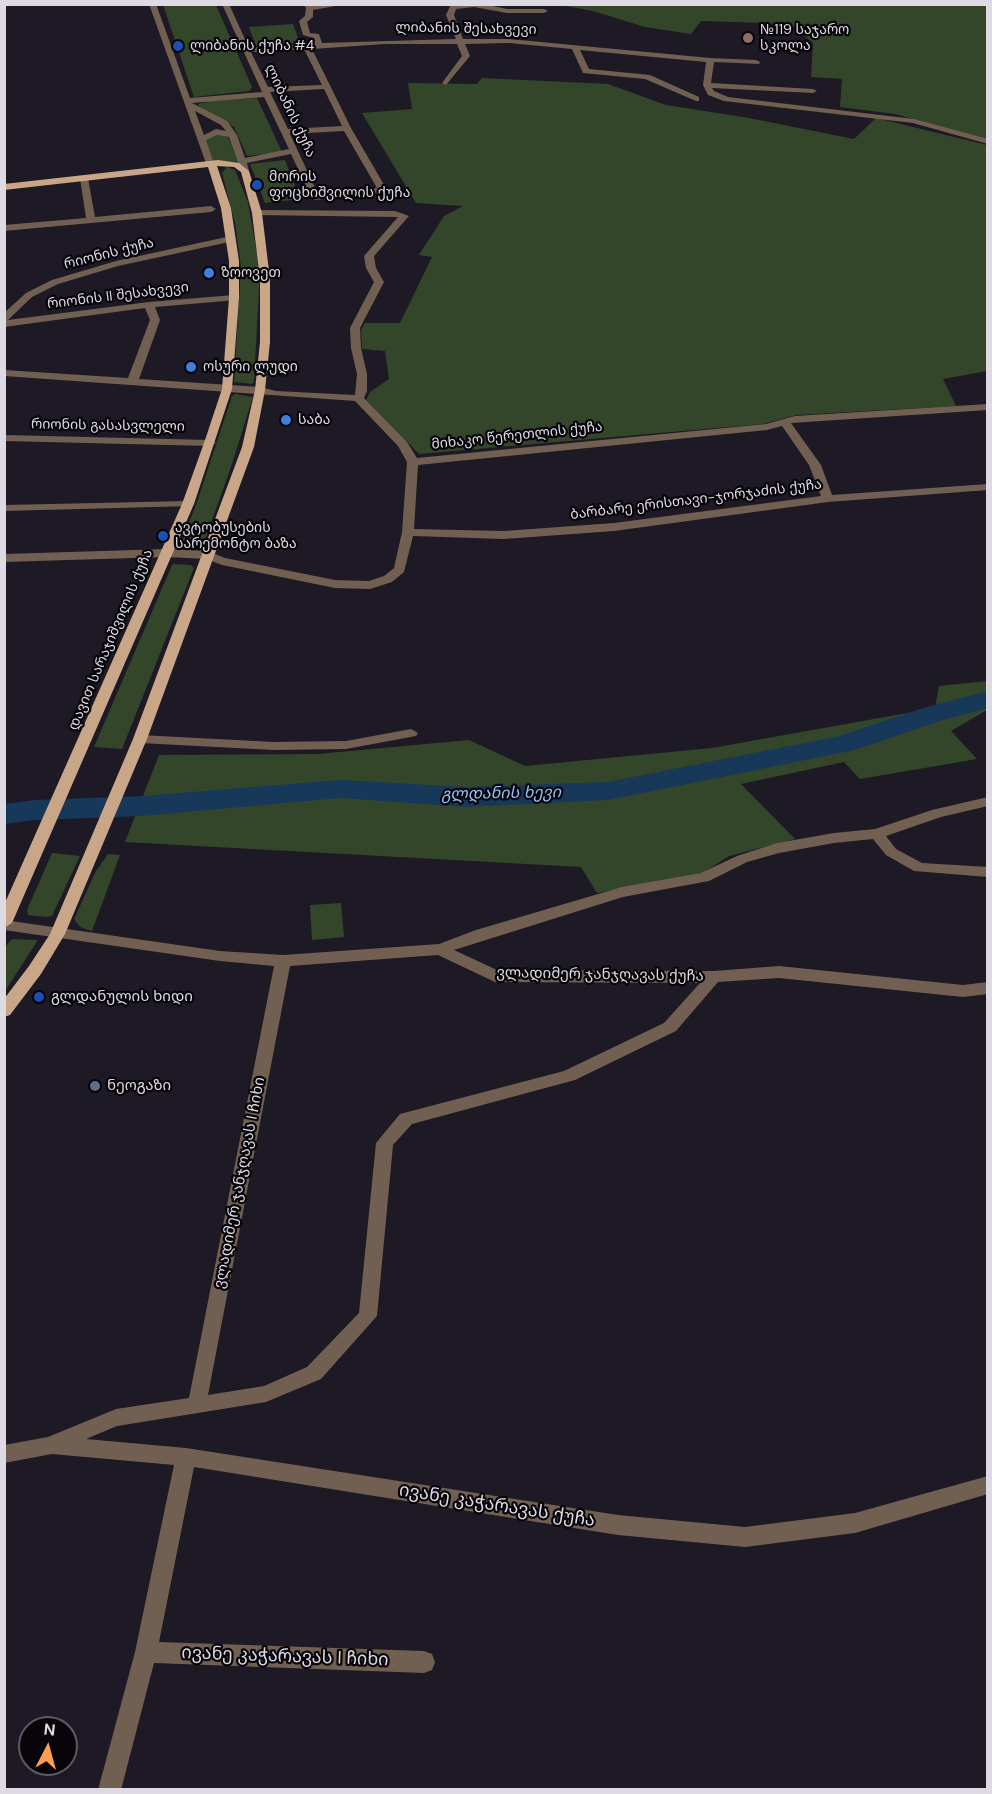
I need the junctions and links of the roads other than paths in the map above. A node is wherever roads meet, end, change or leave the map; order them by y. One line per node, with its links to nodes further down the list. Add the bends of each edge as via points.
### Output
1 (152, 4): 19 (street)
2 (225, 4): 10 (street, ლიბანის ქუჩა)
3 (344, 4): 4 (street)
4 (308, 6): 8 (street, via 309,17 303,21 307,35 316,36 319,42)
5 (454, 6): 6 (street); 7 (street, via 450,15)
6 (544, 11)
7 (461, 40): 8 (street, ლიბანის შესახვევი); 9 (street, ლიბანის შესახვევი); 13 (street, via 466,56)
8 (306, 45): 10 (street, ლიბანის შესახვევი); 15 (street)
9 (575, 47): 11 (street, ლიბანის შესახვევი); 18 (street, via 586,71 646,76)
10 (246, 50): 17 (street, ლიბანის ქუჩა)
11 (710, 60): 12 (street, ლიბანის შესახვევი); 14 (street)
12 (756, 62)
13 (446, 83)
14 (707, 85): 16 (street); 24 (street, via 711,93 727,99 914,121)
15 (326, 87): 17 (street); 20 (street)
16 (813, 91)
17 (265, 92): 19 (street); 21 (street, ლიბანის ქუჩა)
18 (696, 99)
19 (189, 103): 22 (street, via 224,123); 23 (street)
20 (347, 128): 21 (street); 25 (street, ლიბანის ქუჩა, via 382,190 315,197)
21 (285, 132): 25 (street, ლიბანის ქუჩა)
22 (233, 135): 23 (street, via 216,132); 26 (street)
23 (201, 139): 27 (street)
24 (987, 142)
25 (294, 151): 26 (street)
26 (242, 160): 28 (street)
27 (210, 164): 28 (main road, via 236,165); 29 (main road); 35 (main road, დავით სარაჯიშვილის ქუჩა, via 226,208)
28 (245, 171): 32 (main road)
29 (84, 178): 30 (main road); 33 (street)
30 (4, 187)
31 (211, 209): 33 (street)
32 (257, 213): 43 (main road, via 265,279); 44 (street, via 404,216 369,256 379,282 355,328 362,374)
33 (91, 220): 34 (street)
34 (4, 228)
35 (231, 239): 36 (main road, დავით სარაჯიშვილის ქუჩა); 38 (street, რიონის ქუჩა, via 116,264 55,282 29,295)
36 (234, 298): 37 (street, რიონის II შესახვევი); 42 (main road, დავით სარაჯიშვილის ქუჩა)
37 (149, 305): 39 (street, რიონის II შესახვევი); 41 (street, via 155,320)
38 (4, 319)
39 (4, 324)
40 (4, 373): 41 (street)
41 (134, 380): 42 (street)
42 (227, 389): 43 (street); 48 (main road, დავით სარაჯიშვილის ქუჩა)
43 (260, 390): 44 (street); 56 (main road, via 248,447)
44 (358, 398): 49 (street, მიხაკო წერეთლის ქუჩა, via 403,444)
45 (987, 407): 46 (street, მიხაკო წერეთლის ქუჩა, via 795,419)
46 (785, 423): 49 (street, მიხაკო წერეთლის ქუჩა); 51 (street, via 815,465)
47 (4, 438): 48 (street, რიონის გასასვლელი)
48 (210, 443): 52 (main road, დავით სარაჯიშვილის ქუჩა)
49 (413, 462): 54 (street)
50 (987, 487): 51 (street, ბარბარე ერისთავი-ჯორჯაძის ქუჩა)
51 (828, 499): 54 (street, ბარბარე ერისთავი-ჯორჯაძის ქუჩა, via 614,527 504,535)
52 (188, 504): 53 (street); 55 (main road, დავით სარაჯიშვილის ქუჩა)
53 (4, 508)
54 (408, 532): 56 (street, via 400,569 388,579 370,585 335,584)
55 (167, 553): 56 (street); 57 (street); 63 (main road, დავით სარაჯიშვილის ქუჩა)
56 (208, 555): 59 (main road)
57 (4, 558)
58 (411, 733): 59 (street, via 346,745 274,746)
59 (140, 739): 64 (main road)
60 (987, 801): 61 (street)
61 (877, 834): 62 (street, via 891,852 919,868); 65 (street, via 777,848 704,877 622,892)
62 (987, 872)
63 (4, 924): 64 (street)
64 (57, 934): 66 (street); 69 (main road)
65 (440, 949): 66 (street); 67 (street, ვლადიმერ ჯანჯღავას ქუჩა, via 495,976)
66 (283, 961): 70 (street, ვლადიმერ ჯანჯღავას I ჩიხი)
67 (714, 977): 68 (street, ვლადიმერ ჯანჯღავას ქუჩა, via 779,972 963,991); 70 (street, via 670,1027 569,1076 406,1119 385,1143 368,1316 314,1373 266,1394)
68 (987, 988)
69 (4, 1011)
70 (197, 1404): 71 (street, via 116,1418)
71 (52, 1445): 72 (street, ივანე კაჭარავას ქუჩა); 73 (street, ივანე კაჭარავას ქუჩა)
72 (4, 1454)
73 (186, 1457): 74 (street, ივანე კაჭარავას ქუჩა, via 618,1525 745,1537 855,1523); 75 (street)
74 (987, 1485)
75 (146, 1652): 76 (street, ივანე კაჭარავას I ჩიხი); 77 (street)
76 (424, 1662)
77 (109, 1790)

